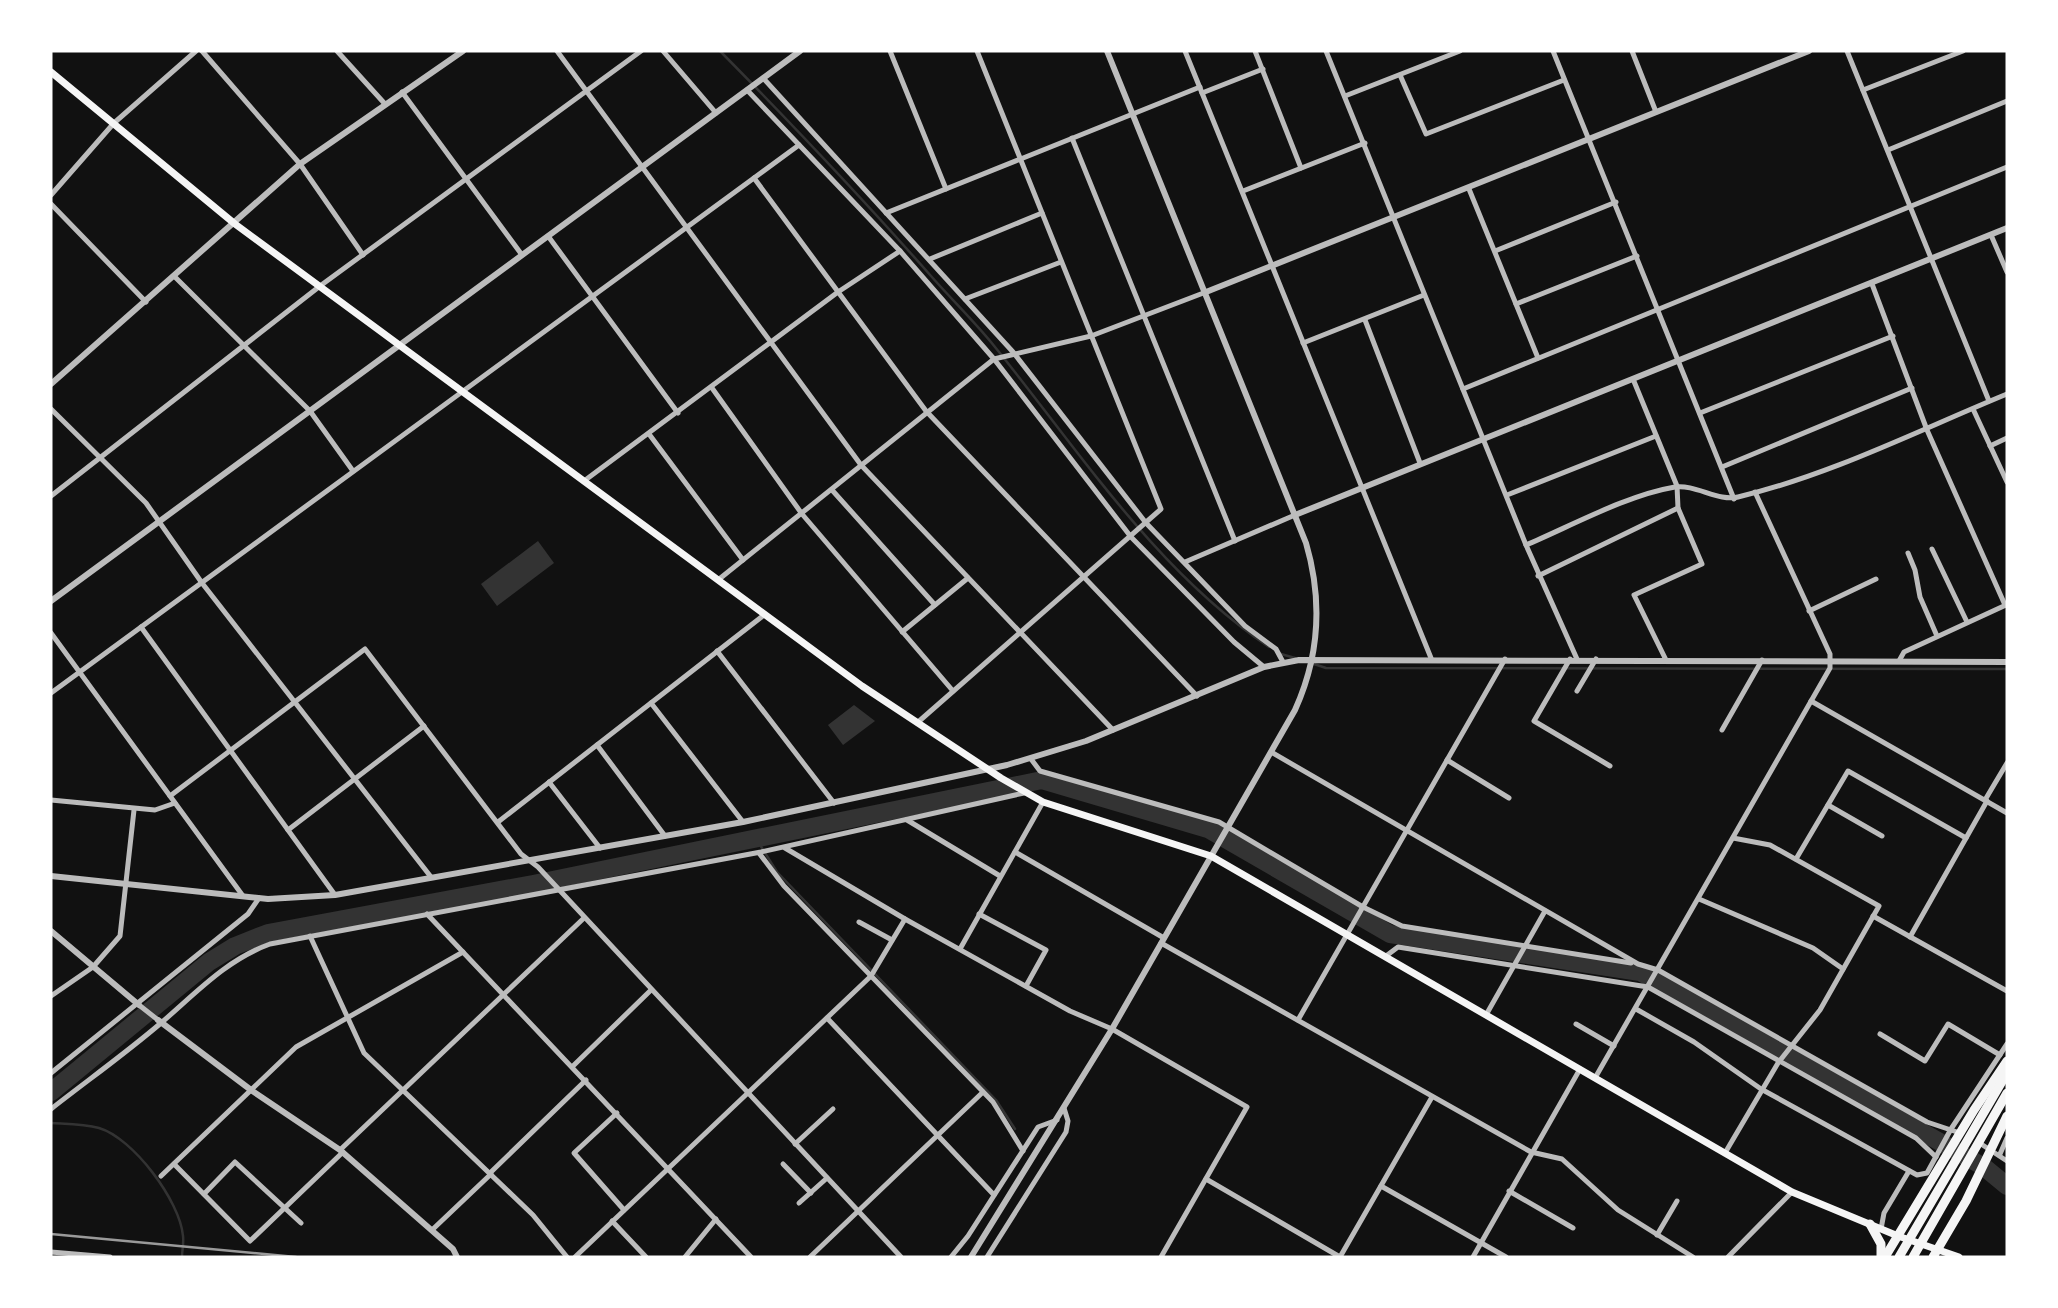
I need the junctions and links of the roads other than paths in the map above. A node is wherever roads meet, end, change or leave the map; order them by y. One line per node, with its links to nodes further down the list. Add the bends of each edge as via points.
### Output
1 (196, 51): 37 (street)
2 (202, 51): 44 (street)
3 (337, 51): 33 (street)
4 (463, 51): 30 (street)
5 (557, 51): 27 (street)
6 (641, 51): 27 (street)
7 (663, 51): 35 (street)
8 (800, 51): 24 (street)
9 (890, 51): 50 (street)
10 (977, 51): 43 (street)
11 (1107, 51): 36 (street)
12 (1185, 51): 28 (street)
13 (1255, 51): 21 (street)
14 (1326, 51): 31 (street)
15 (1460, 51): 23 (street)
16 (1553, 51): 25 (street)
17 (1632, 51): 34 (street)
18 (1808, 51): 34 (street)
19 (1847, 51): 29 (street)
20 (1963, 51): 29 (street)
21 (1263, 69): 28 (street); 47 (street)
22 (51, 72): 37 (main road)
23 (1400, 75): 25 (street, via 1426,134); 31 (street)
24 (762, 79): 26 (street); 57 (street)
25 (1564, 80): 39 (street)
26 (749, 89): 35 (street); 41 (street)
27 (586, 90): 45 (street); 48 (street)
28 (1201, 90): 36 (street); 52 (street)
29 (1863, 90): 42 (street)
30 (402, 92): 33 (street); 48 (street)
31 (1345, 96): 40 (street)
32 (2007, 101): 42 (street)
33 (385, 104): 44 (street)
34 (1657, 112): 39 (street)
35 (716, 113): 45 (street)
36 (1133, 114): 38 (street); 79 (street)
37 (114, 123): 53 (street); 60 (main road)
38 (1072, 138): 43 (street); 86 (street)
39 (1590, 140): 51 (street); 54 (street)
40 (1365, 143): 47 (street); 59 (street)
41 (799, 145): 49 (street); 66 (street)
42 (1888, 150): 56 (street)
43 (1021, 159): 50 (street); 58 (street)
44 (300, 164): 60 (street); 67 (street)
45 (642, 167): 61 (street); 64 (street)
46 (2007, 167): 56 (street)
47 (1301, 168): 52 (street)
48 (465, 178): 67 (street); 68 (street)
49 (754, 178): 61 (street); 78 (street)
50 (946, 188): 57 (street)
51 (1469, 189): 59 (street); 65 (street)
52 (1243, 191): 73 (street)
53 (51, 195)
54 (1616, 202): 65 (street); 69 (street)
55 (51, 204): 83 (street)
56 (1911, 205): 71 (street); 85 (street)
57 (886, 213): 70 (street)
58 (1042, 213): 70 (street); 72 (street)
59 (1395, 218): 73 (street); 80 (street)
60 (235, 223): 75 (street); 77 (main road)
61 (687, 227): 81 (street); 90 (street)
62 (2007, 228): 63 (street)
63 (1992, 235): 71 (street); 74 (street)
64 (548, 236): 68 (street); 81 (street)
65 (1495, 250): 84 (street)
66 (900, 251): 78 (street); 95 (street)
67 (363, 255): 77 (street)
68 (522, 255): 93 (street)
69 (1637, 256): 84 (street); 85 (street)
70 (930, 259): 82 (street)
71 (1932, 259): 76 (street); 105 (street)
72 (1061, 262): 82 (street); 89 (street)
73 (1273, 267): 79 (street); 91 (street)
74 (2007, 272)
75 (175, 277): 83 (street); 92 (street)
76 (1872, 284): 88 (street); 97 (street)
77 (320, 286): 92 (street); 93 (main road)
78 (838, 292): 90 (street); 109 (street)
79 (1206, 292): 86 (street); 134 (street)
80 (1424, 295): 87 (street); 101 (street)
81 (593, 297): 103 (street); 110 (street)
82 (965, 299): 94 (street)
83 (146, 302): 99 (street)
84 (1516, 304): 96 (street)
85 (1658, 309): 96 (street); 97 (street)
86 (1144, 315): 89 (street); 138 (street)
87 (1365, 320): 91 (street); 119 (street)
88 (1893, 335): 102 (street); 111 (street)
89 (1090, 336): 94 (street); 136 (street, via 1161,509)
90 (773, 342): 100 (street); 120 (street)
91 (1303, 343): 126 (street)
92 (244, 345): 108 (street); 118 (street)
93 (400, 345): 103 (main road); 108 (street)
94 (1012, 352): 95 (street); 136 (street)
95 (996, 358): 109 (street); 137 (street)
96 (1538, 358): 101 (street)
97 (1679, 360): 98 (street); 111 (street)
98 (1633, 379): 114 (street); 116 (street)
99 (51, 384)
100 (712, 388): 110 (street); 133 (street)
101 (1463, 388): 116 (street)
102 (1912, 388): 112 (street); 121 (street)
103 (463, 391): 122 (street); 123 (main road)
104 (2007, 394): 105 (street)
105 (1989, 401): 107 (street)
106 (51, 409): 118 (street)
107 (1973, 409): 112 (street); 117 (street)
108 (310, 411): 122 (street); 135 (street)
109 (926, 411): 120 (street); 145 (street)
110 (678, 413): 113 (street)
111 (1700, 413): 121 (street)
112 (1927, 430): 128 (street); 151 (street)
113 (649, 434): 123 (street); 142 (street)
114 (1656, 436): 125 (street); 129 (street)
115 (2007, 438): 117 (street)
116 (1482, 439): 119 (street); 129 (street)
117 (1990, 446): 124 (street)
118 (101, 457): 130 (street); 135 (street)
119 (1420, 463): 126 (street)
120 (862, 465): 127 (street); 146 (street)
121 (1722, 467): 131 (street)
122 (353, 471): 149 (street)
123 (584, 481): 148 (main road)
124 (2007, 482)
125 (1677, 486): 131 (street); 132 (street); 139 (street)
126 (1362, 488): 134 (street); 162 (street)
127 (832, 490): 133 (street); 152 (street)
128 (1755, 492): 131 (street); 153 (street)
129 (1507, 495): 139 (street)
130 (51, 496)
131 (1734, 499)
132 (1678, 508): 144 (street); 167 (street, via 1702,564 1634,595)
133 (802, 514): 142 (street); 157 (street)
134 (1295, 515): 138 (street); 163 (street, via 1316,583 1318,626)
135 (159, 522): 149 (street); 150 (street)
136 (1145, 524): 137 (street); 143 (street)
137 (1133, 535): 145 (street); 173 (street, via 1244,652)
138 (1235, 541): 143 (street)
139 (1526, 545): 144 (street)
140 (1932, 549): 155 (street)
141 (1908, 553): 160 (street)
142 (743, 560): 148 (street)
143 (1185, 562): 171 (street, via 1245,626 1276,649)
144 (1538, 576): 165 (street)
145 (1084, 577): 158 (street); 178 (street)
146 (968, 578): 152 (street); 158 (street)
147 (1876, 579): 153 (street)
148 (718, 580): 154 (main road)
149 (202, 583): 156 (street); 180 (street)
150 (51, 601)
151 (2006, 605): 155 (street)
152 (935, 606): 157 (street)
153 (1809, 611): 169 (street)
154 (764, 615): 161 (street); 182 (main road)
155 (1967, 622): 160 (street)
156 (141, 627): 174 (street); 187 (street)
157 (902, 632): 175 (street)
158 (1020, 632): 175 (street); 184 (street)
159 (51, 633): 174 (street)
160 (1937, 636): 170 (street, via 1904,652)
161 (717, 651): 181 (street); 203 (street)
162 (1432, 658): 163 (street); 164 (street)
163 (1313, 659): 171 (street); 188 (street, via 1295,710)
164 (1505, 659): 165 (street); 190 (street)
165 (1574, 659): 166 (street); 192 (street, via 1534,721)
166 (1596, 659): 167 (street); 176 (street)
167 (1666, 660): 168 (street)
168 (1762, 660): 169 (street); 185 (street)
169 (1831, 661): 170 (street); 179 (street)
170 (1899, 661): 172 (street)
171 (1283, 662): 173 (street)
172 (2007, 662)
173 (1264, 667): 178 (street)
174 (79, 673): 177 (street); 197 (street)
175 (953, 691): 182 (street)
176 (1577, 691)
177 (51, 694)
178 (1197, 696): 184 (street)
179 (1811, 701): 200 (street); 215 (street)
180 (294, 703): 183 (street, via 365,649); 187 (street); 194 (street)
181 (651, 703): 186 (street); 209 (street)
182 (917, 723): 193 (main road)
183 (424, 726): 194 (street); 208 (street)
184 (1113, 730): 189 (street)
185 (1722, 730)
186 (597, 745): 195 (street); 213 (street)
187 (231, 750): 197 (street); 211 (street)
188 (1271, 752): 210 (street); 212 (street)
189 (1031, 759): 193 (street); 210 (street, via 1040,771 1119,791)
190 (1447, 760): 198 (street); 212 (street)
191 (2007, 763): 200 (street)
192 (1610, 766)
193 (987, 769): 196 (main road); 203 (street)
194 (353, 778): 211 (street); 226 (street)
195 (549, 782): 208 (street); 218 (street)
196 (1024, 793): 201 (main road); 207 (street)
197 (170, 796): 202 (street)
198 (1509, 798)
199 (51, 800): 205 (street)
200 (1986, 801): 206 (street); 216 (street)
201 (1043, 802): 220 (street); 221 (main road)
202 (175, 803): 205 (street, via 155,810); 230 (street)
203 (834, 803): 209 (street)
204 (1828, 804): 214 (street); 216 (street, via 1847,771); 222 (street)
205 (134, 810): 227 (street)
206 (2007, 813)
207 (907, 820): 217 (street); 225 (street)
208 (498, 822): 223 (street)
209 (743, 822): 213 (street)
210 (1227, 829): 221 (street); 233 (street)
211 (288, 830): 229 (street)
212 (1407, 831): 233 (street); 234 (street)
213 (665, 836): 218 (street)
214 (1882, 836)
215 (1733, 838): 222 (street, via 1770,845); 232 (street)
216 (1966, 838): 244 (street)
217 (784, 847): 219 (street); 239 (street)
218 (600, 848): 223 (street)
219 (762, 852): 228 (street); 256 (street, via 774,875)
220 (1015, 852): 225 (street); 246 (street)
221 (1211, 856): 242 (main road); 246 (street)
222 (1796, 859): 237 (street, via 1879,906)
223 (530, 860): 226 (street); 228 (street)
224 (51, 876): 227 (street)
225 (1000, 876): 236 (street)
226 (431, 877): 229 (street)
227 (126, 884): 230 (street); 253 (street, via 120,936)
228 (558, 890): 235 (street); 238 (street)
229 (335, 895): 231 (street)
230 (243, 897): 231 (street)
231 (259, 898): 263 (street, via 248,914)
232 (1699, 899): 254 (street, via 1813,948); 255 (street)
233 (1363, 907): 242 (street); 247 (street, via 1402,926)
234 (1545, 911): 247 (street); 251 (street)
235 (427, 914): 243 (street); 249 (street)
236 (979, 914): 248 (street); 257 (street, via 1046,950)
237 (1873, 916): 244 (street); 254 (street)
238 (584, 918): 259 (street); 261 (street)
239 (905, 919): 245 (street); 248 (street)
240 (859, 922): 245 (street)
241 (51, 931): 253 (street)
242 (1347, 934): 250 (main road); 268 (street)
243 (310, 936): 266 (street); 269 (street, via 247,954)
244 (1910, 937): 260 (street)
245 (892, 940): 256 (street)
246 (1162, 940): 268 (street); 271 (street)
247 (1526, 945): 251 (street); 252 (street)
248 (960, 949): 257 (street)
249 (463, 952): 261 (street); 266 (street)
250 (1386, 956): 252 (street, via 1398,947); 265 (main road)
251 (1638, 964): 255 (street)
252 (1516, 965): 258 (street); 265 (street)
253 (93, 967): 262 (street); 263 (street)
254 (1843, 969): 274 (street, via 1820,1010)
255 (1658, 972): 258 (street); 274 (street)
256 (873, 974): 267 (street); 287 (street)
257 (1026, 986): 271 (street)
258 (1648, 988): 264 (street); 277 (street)
259 (650, 991): 278 (street); 288 (street)
260 (2007, 991)
261 (504, 993): 278 (street); 286 (street)
262 (51, 996)
263 (138, 1004): 269 (street); 280 (street)
264 (1636, 1009): 275 (street); 284 (street)
265 (1486, 1015): 279 (main road)
266 (348, 1017): 285 (street, via 296,1047); 286 (street, via 364,1053)
267 (827, 1018): 288 (street); 298 (street)
268 (1298, 1020): 290 (street)
269 (160, 1021): 285 (street); 292 (street)
270 (1576, 1024): 275 (street)
271 (1112, 1029): 291 (street); 315 (street, via 1247,1107)
272 (1880, 1034): 276 (street, via 1925,1061 1948,1024)
273 (2007, 1044): 276 (street)
274 (1790, 1045): 277 (street); 297 (street, via 1927,1122)
275 (1614, 1046): 282 (street)
276 (2003, 1058): 297 (street); 335 (highway)
277 (1778, 1063): 284 (street); 306 (street, via 1916,1138)
278 (573, 1066): 283 (street)
279 (1580, 1069): 282 (main road); 303 (street)
280 (51, 1073)
281 (2007, 1073): 358 (highway)
282 (1595, 1077): 304 (main road)
283 (586, 1080): 294 (street); 312 (street)
284 (1761, 1089): 304 (street); 311 (street)
285 (251, 1090): 301 (street); 308 (street)
286 (403, 1090): 301 (street); 312 (street)
287 (983, 1092): 298 (street); 302 (street)
288 (747, 1093): 300 (street); 310 (street)
289 (2007, 1093): 359 (highway)
290 (1432, 1097): 303 (street); 316 (street)
291 (1064, 1108): 296 (street); 351 (street, via 1066,1132)
292 (51, 1109)
293 (833, 1109): 300 (street)
294 (617, 1113): 310 (street); 325 (street, via 574,1153)
295 (2007, 1117): 338 (highway)
296 (1056, 1120): 302 (street, via 1038,1127); 350 (street)
297 (1951, 1130): 305 (street); 306 (street)
298 (937, 1136): 321 (street); 326 (street)
299 (2007, 1138): 305 (street)
300 (795, 1144): 314 (street)
301 (342, 1151): 324 (street); 333 (street)
302 (1023, 1151): 321 (street)
303 (1531, 1152): 317 (street); 334 (street, via 1562,1159 1618,1210)
304 (1725, 1153): 318 (main road)
305 (2000, 1154): 307 (street)
306 (1937, 1155): 311 (street, via 1927,1173)
307 (2007, 1161)
308 (174, 1164): 313 (street); 320 (street)
309 (783, 1164): 319 (street)
310 (669, 1168): 325 (street); 327 (street)
311 (1909, 1171): 332 (street, via 1884,1213)
312 (490, 1174): 333 (street); 342 (street, via 533,1215)
313 (161, 1176)
314 (827, 1178): 319 (street); 326 (street)
315 (1206, 1179): 352 (street); 353 (street)
316 (1381, 1186): 336 (street); 353 (street)
317 (1509, 1191): 331 (street); 336 (street)
318 (1792, 1192): 330 (main road); 339 (street)
319 (811, 1193): 323 (street)
320 (204, 1194): 324 (street, via 235,1162); 324 (street, via 250,1241)
321 (994, 1195): 349 (street)
322 (1677, 1200): 334 (street)
323 (799, 1203)
324 (285, 1207): 329 (street)
325 (624, 1210): 328 (street)
326 (857, 1211): 347 (street); 348 (street)
327 (716, 1219): 345 (street); 346 (street)
328 (612, 1222): 343 (street); 344 (street)
329 (301, 1223)
330 (1870, 1224): 332 (main road); 357 (highway)
331 (1573, 1228)
332 (1881, 1228): 335 (main road)
333 (432, 1230): 341 (street)
334 (1657, 1235): 356 (street)
335 (1898, 1236): 338 (main road); 357 (highway)
336 (1481, 1243): 354 (street); 355 (street)
337 (51, 1252): 340 (street)
338 (1935, 1253): 360 (main road)
339 (1733, 1256)
340 (110, 1257)
341 (457, 1257)
342 (567, 1257)
343 (575, 1257)
344 (646, 1257)
345 (685, 1257)
346 (751, 1257)
347 (810, 1257)
348 (901, 1257)
349 (950, 1257)
350 (971, 1257)
351 (988, 1257)
352 (1161, 1257)
353 (1340, 1257)
354 (1473, 1257)
355 (1506, 1257)
356 (1693, 1257)
357 (1883, 1257)
358 (1899, 1257)
359 (1913, 1257)
360 (1959, 1257)

